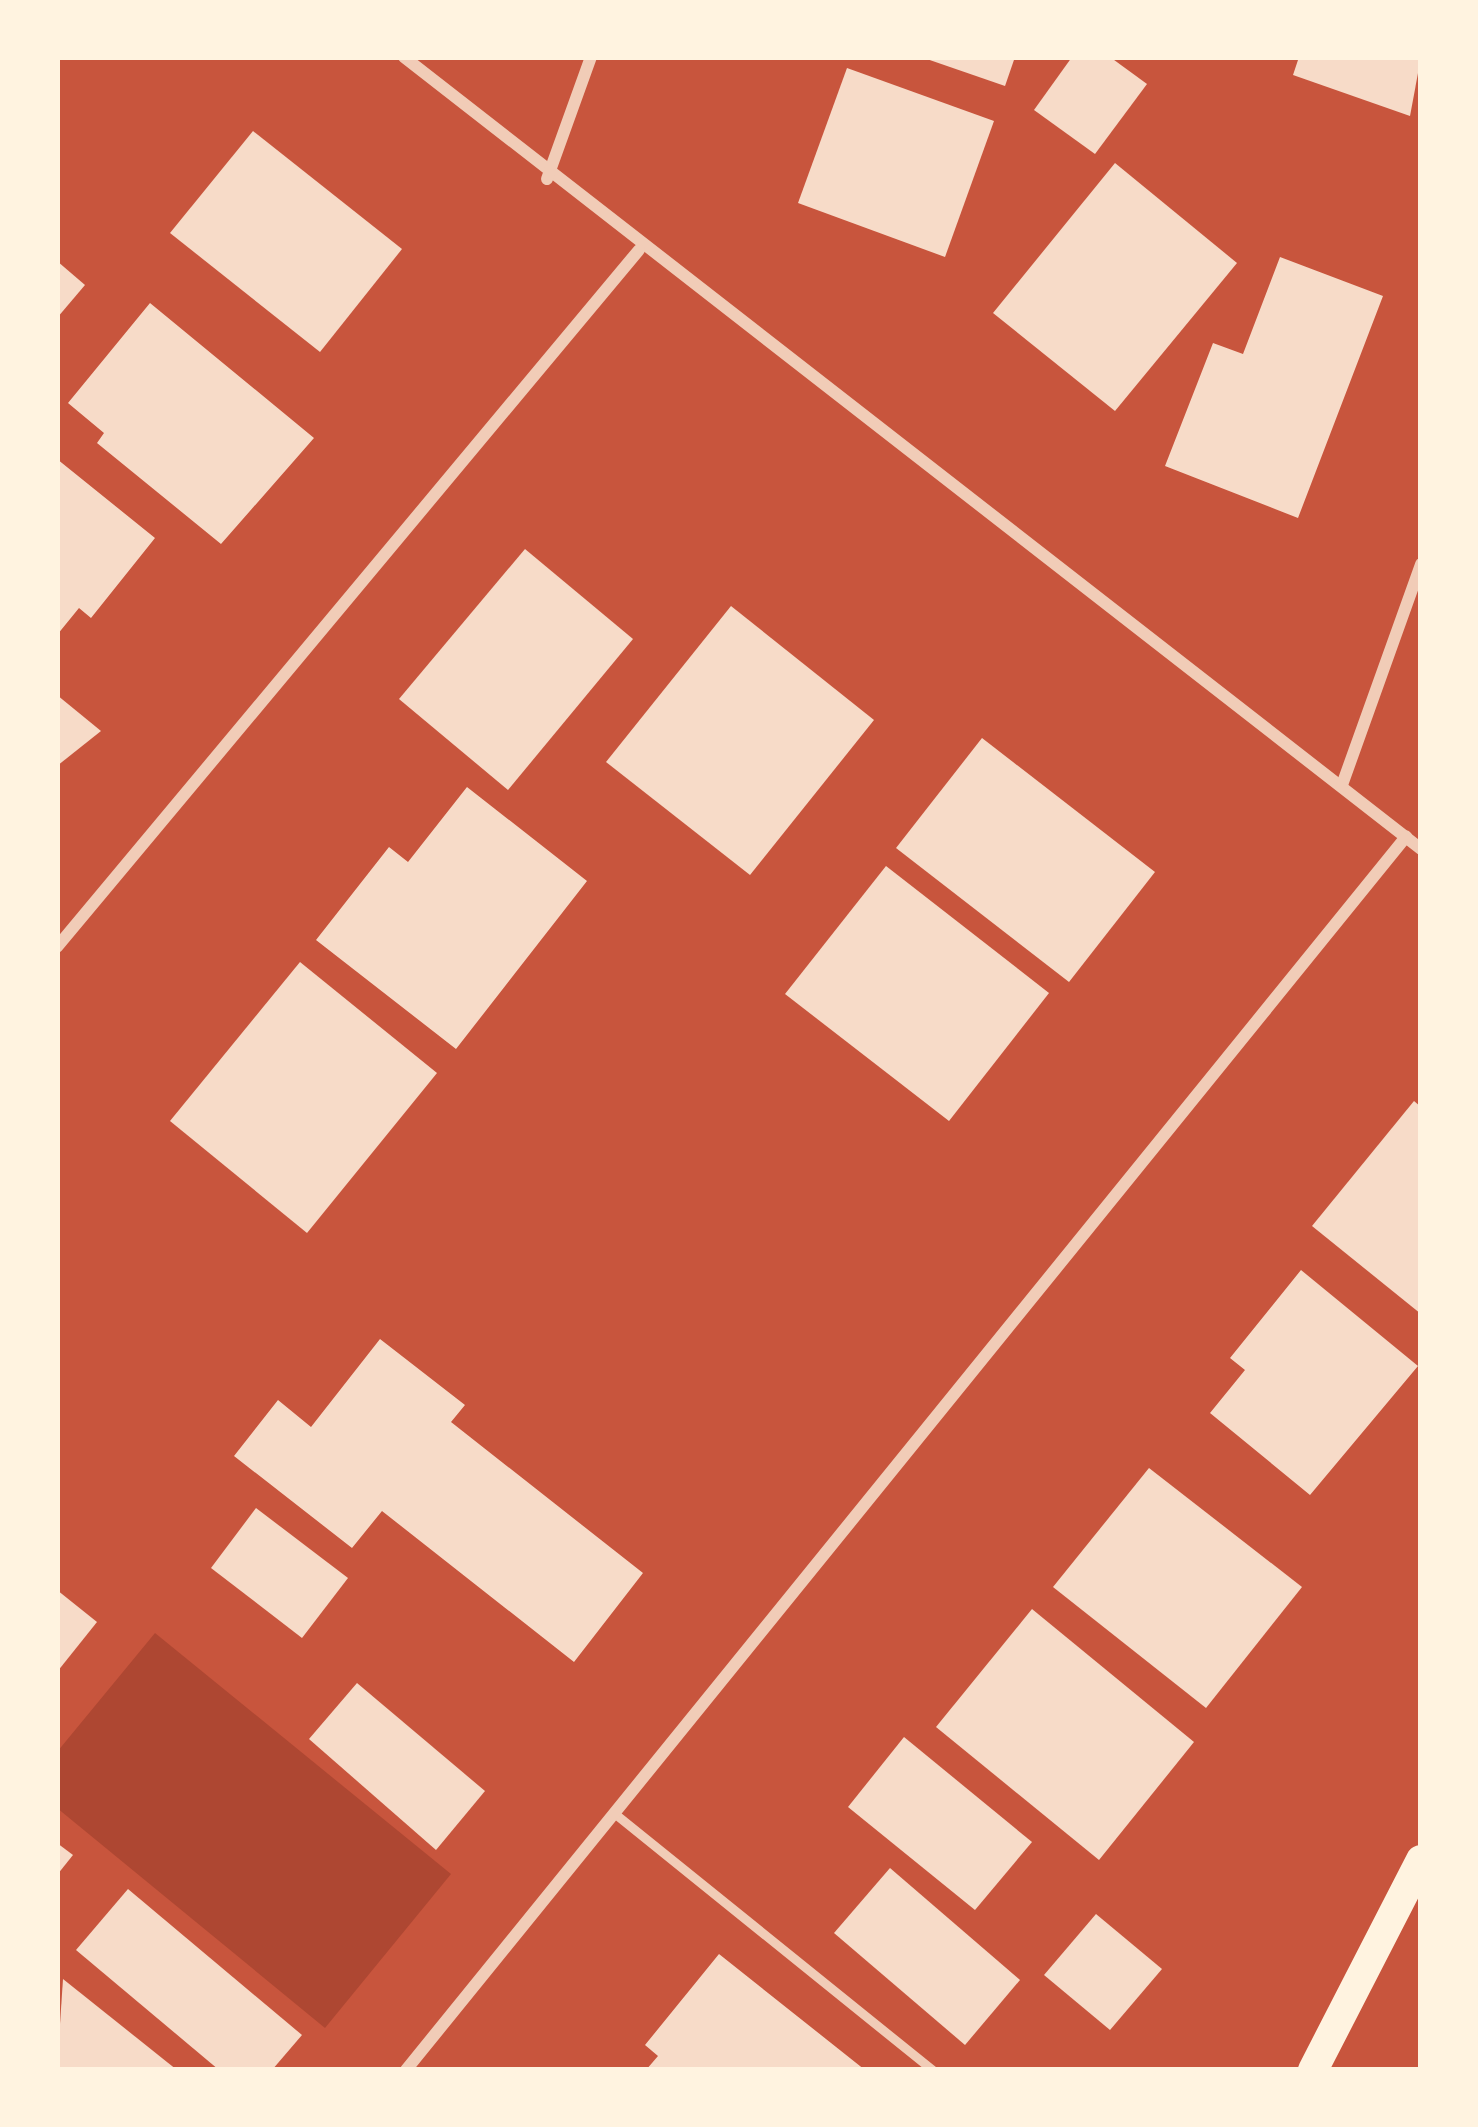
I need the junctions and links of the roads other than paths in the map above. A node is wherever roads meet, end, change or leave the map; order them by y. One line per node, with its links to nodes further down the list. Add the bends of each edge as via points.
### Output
1 (404, 57): 3 (street)
2 (591, 57): 3 (street)
3 (548, 179): 4 (street)
4 (639, 250): 6 (street); 9 (street)
5 (1421, 564): 6 (street)
6 (1342, 785): 7 (street)
7 (1406, 837): 8 (street); 10 (street)
8 (1421, 849)
9 (57, 946)
10 (614, 1813): 12 (street); 13 (lane)
11 (1421, 1860): 14 (main road)
12 (406, 2070)
13 (932, 2070)
14 (1313, 2070)

